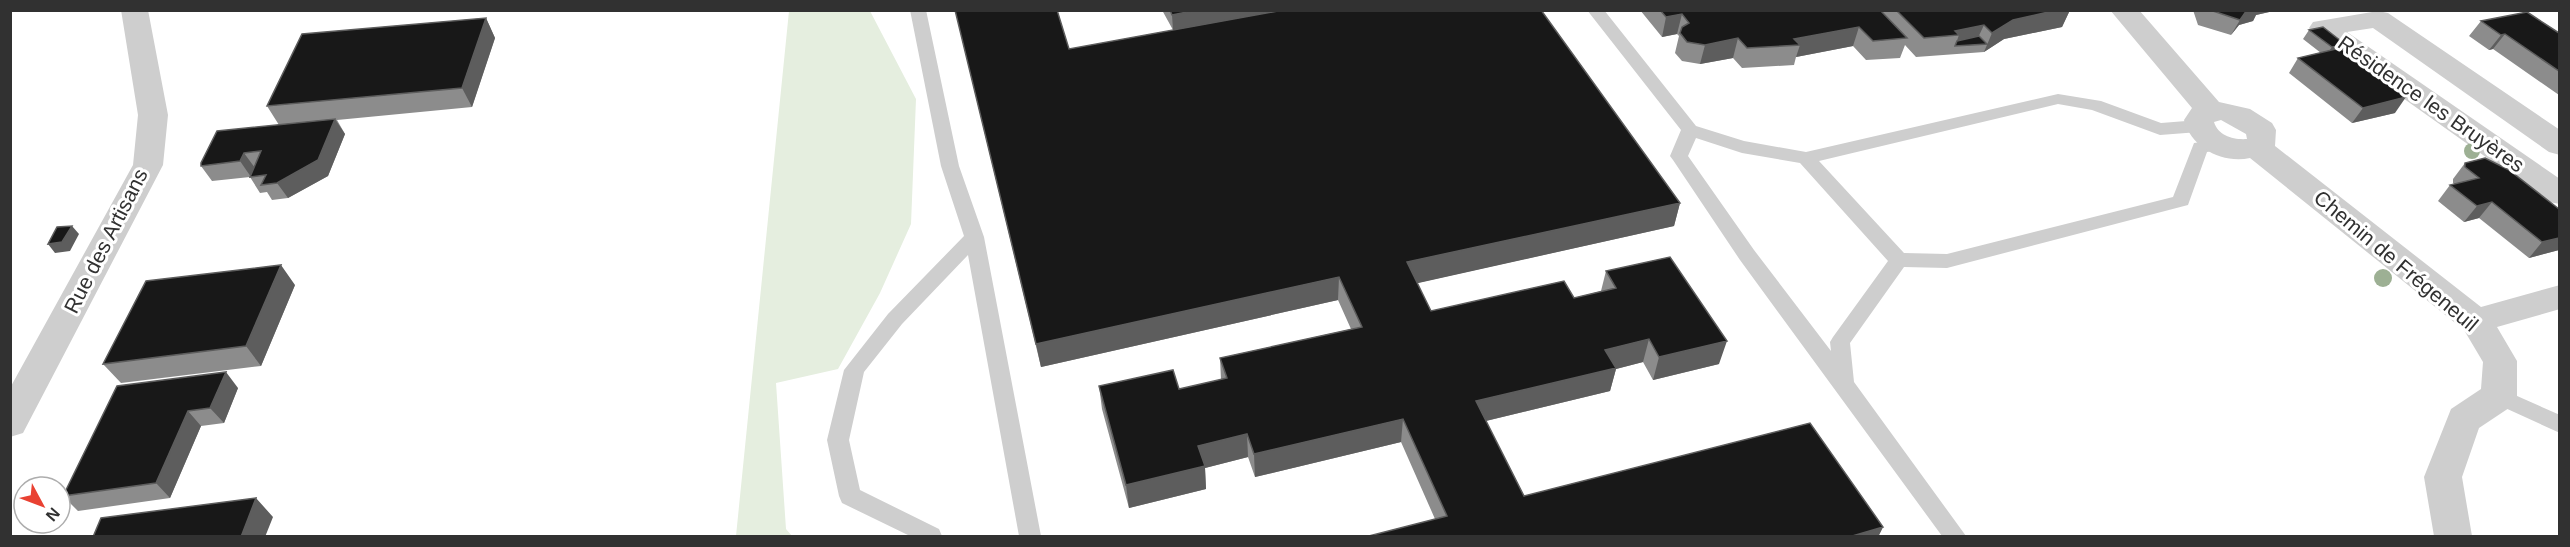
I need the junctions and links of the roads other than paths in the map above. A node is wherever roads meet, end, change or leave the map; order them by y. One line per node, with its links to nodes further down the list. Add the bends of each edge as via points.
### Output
1 (134, 10): 16 (street, Rue des Artisans, via 153,115 148,165)
2 (918, 10): 10 (lane, via 950,166)
3 (1595, 10): 6 (lane)
4 (2123, 10): 5 (street, via 2136,22)
5 (2211, 128): 8 (lane, via 2160,129 2095,105 2058,99); 11 (lane, via 2181,201 1947,261); 13 (street, Chemin de Frégeneuil, via 2232,113 2250,121 2263,137 2256,147)
6 (1690, 130): 8 (lane, via 1742,147); 14 (lane, via 1679,156)
7 (2559, 145): 9 (street, Résidence les Bruyères, via 2378,19 2323,28)
8 (1806, 158): 11 (lane)
9 (2559, 194)
10 (974, 237): 18 (lane, via 895,319 854,370 838,440 850,496); 19 (lane)
11 (1899, 260): 14 (lane, via 1840,342)
12 (2559, 297): 13 (street)
13 (2476, 321): 15 (street, Chemin de Frégeneuil, via 2500,361)
14 (1844, 384): 20 (lane)
15 (2499, 396): 17 (lane); 21 (street, via 2464,419 2443,477)
16 (10, 423)
17 (2559, 425)
18 (932, 537)
19 (1030, 537)
20 (1955, 537)
21 (2453, 537)

